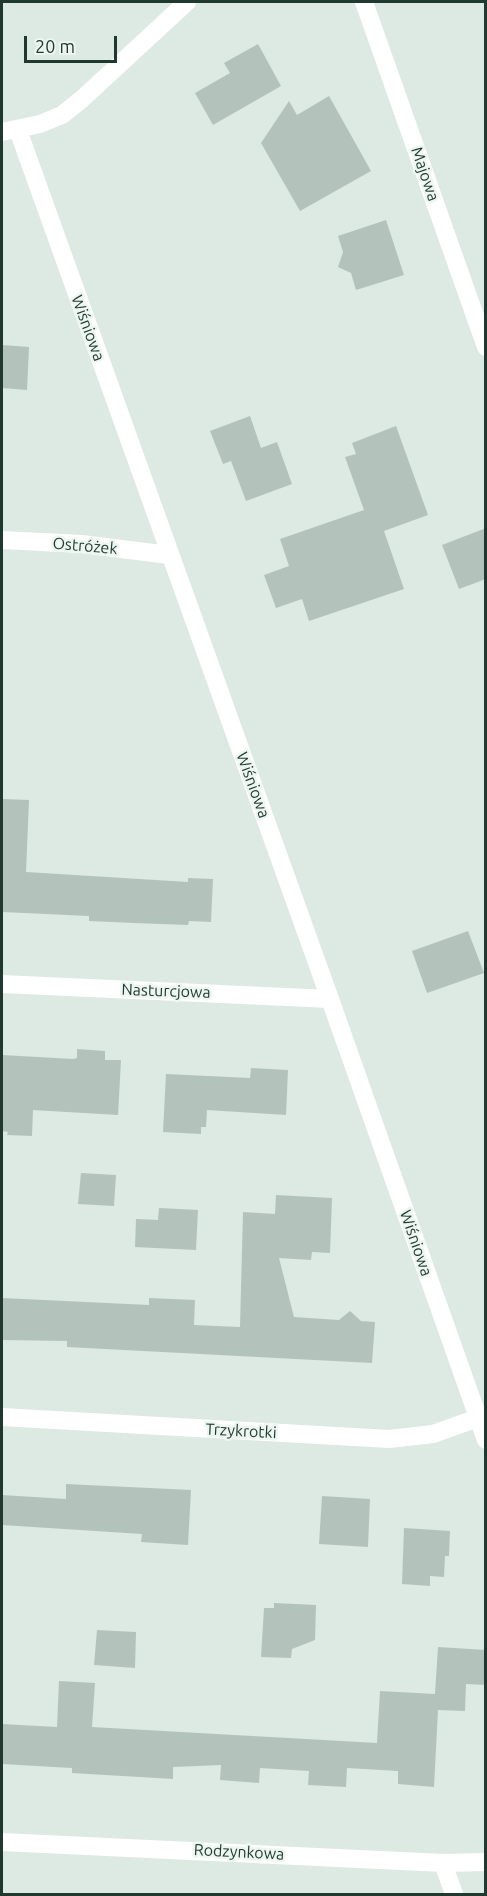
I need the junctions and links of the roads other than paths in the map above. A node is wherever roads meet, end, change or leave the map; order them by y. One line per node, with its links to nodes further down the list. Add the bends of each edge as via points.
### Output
1 (187, 2): 3 (street, via 62,115)
2 (364, 2): 4 (street, Majowa)
3 (10, 131): 7 (street, Wiśniowa)
4 (479, 306): 5 (street, Majowa)
5 (486, 347)
6 (2, 540): 7 (street, Ostróżek, via 82,544)
7 (169, 555): 9 (street, Wiśniowa)
8 (2, 984): 9 (street, Nasturcjowa)
9 (330, 999): 11 (street, Wiśniowa)
10 (2, 1417): 11 (street, Trzykrotki, via 389,1439 434,1434)
11 (478, 1418): 12 (street, Wiśniowa)
12 (486, 1440)
13 (2, 1842): 15 (street, Rodzynkowa)
14 (486, 1862): 15 (street)
15 (443, 1863): 16 (street)
16 (454, 1894)

